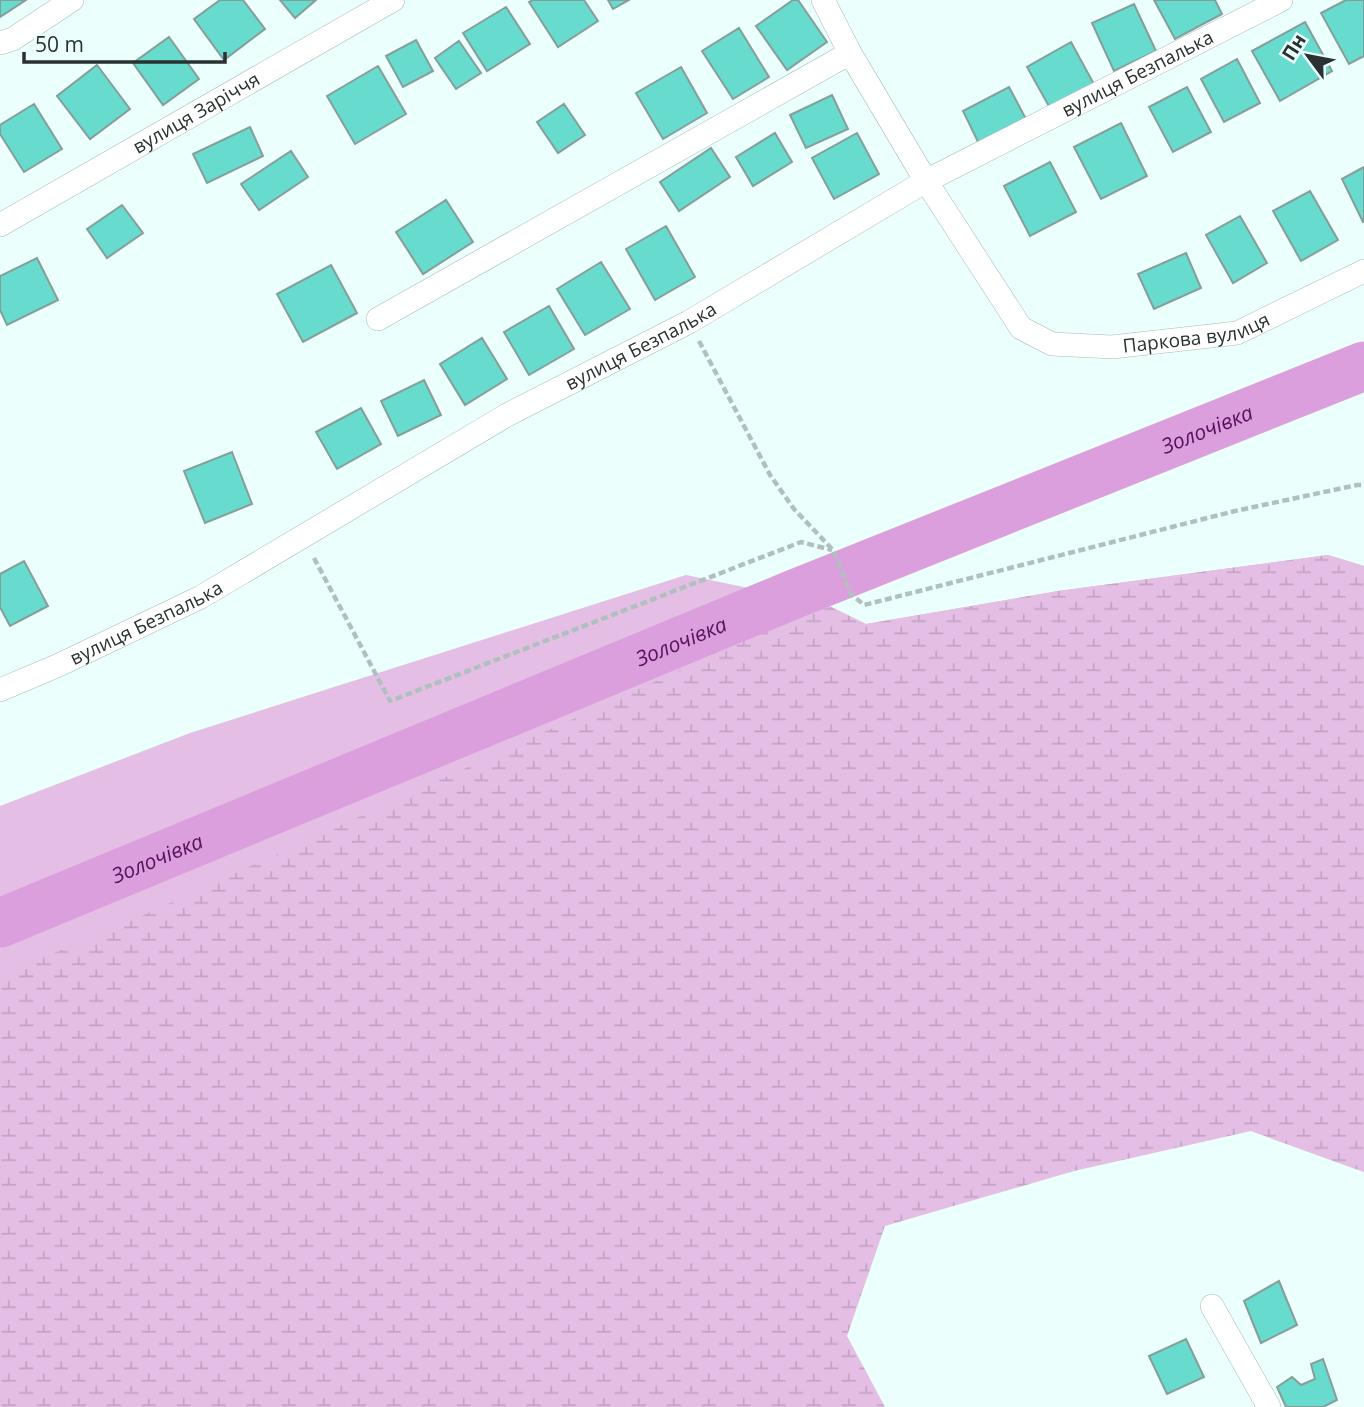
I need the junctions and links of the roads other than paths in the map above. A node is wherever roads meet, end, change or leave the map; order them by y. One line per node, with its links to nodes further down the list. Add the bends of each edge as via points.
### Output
1 (72, 0): 5 (street)
2 (393, 0): 8 (street, вулиця Заріччя)
3 (823, 0): 6 (street)
4 (1281, 0): 7 (street, вулиця Безпалька)
5 (0, 44)
6 (850, 53): 7 (street); 10 (street)
7 (926, 181): 9 (street, Паркова вулиця, via 1021,328 1052,344 1112,347 1237,333); 11 (street, вулиця Безпалька, via 689,322 507,415 201,597)
8 (0, 225)
9 (1364, 271)
10 (378, 319)
11 (0, 690)
12 (1212, 1306): 13 (street)
13 (1269, 1407)

